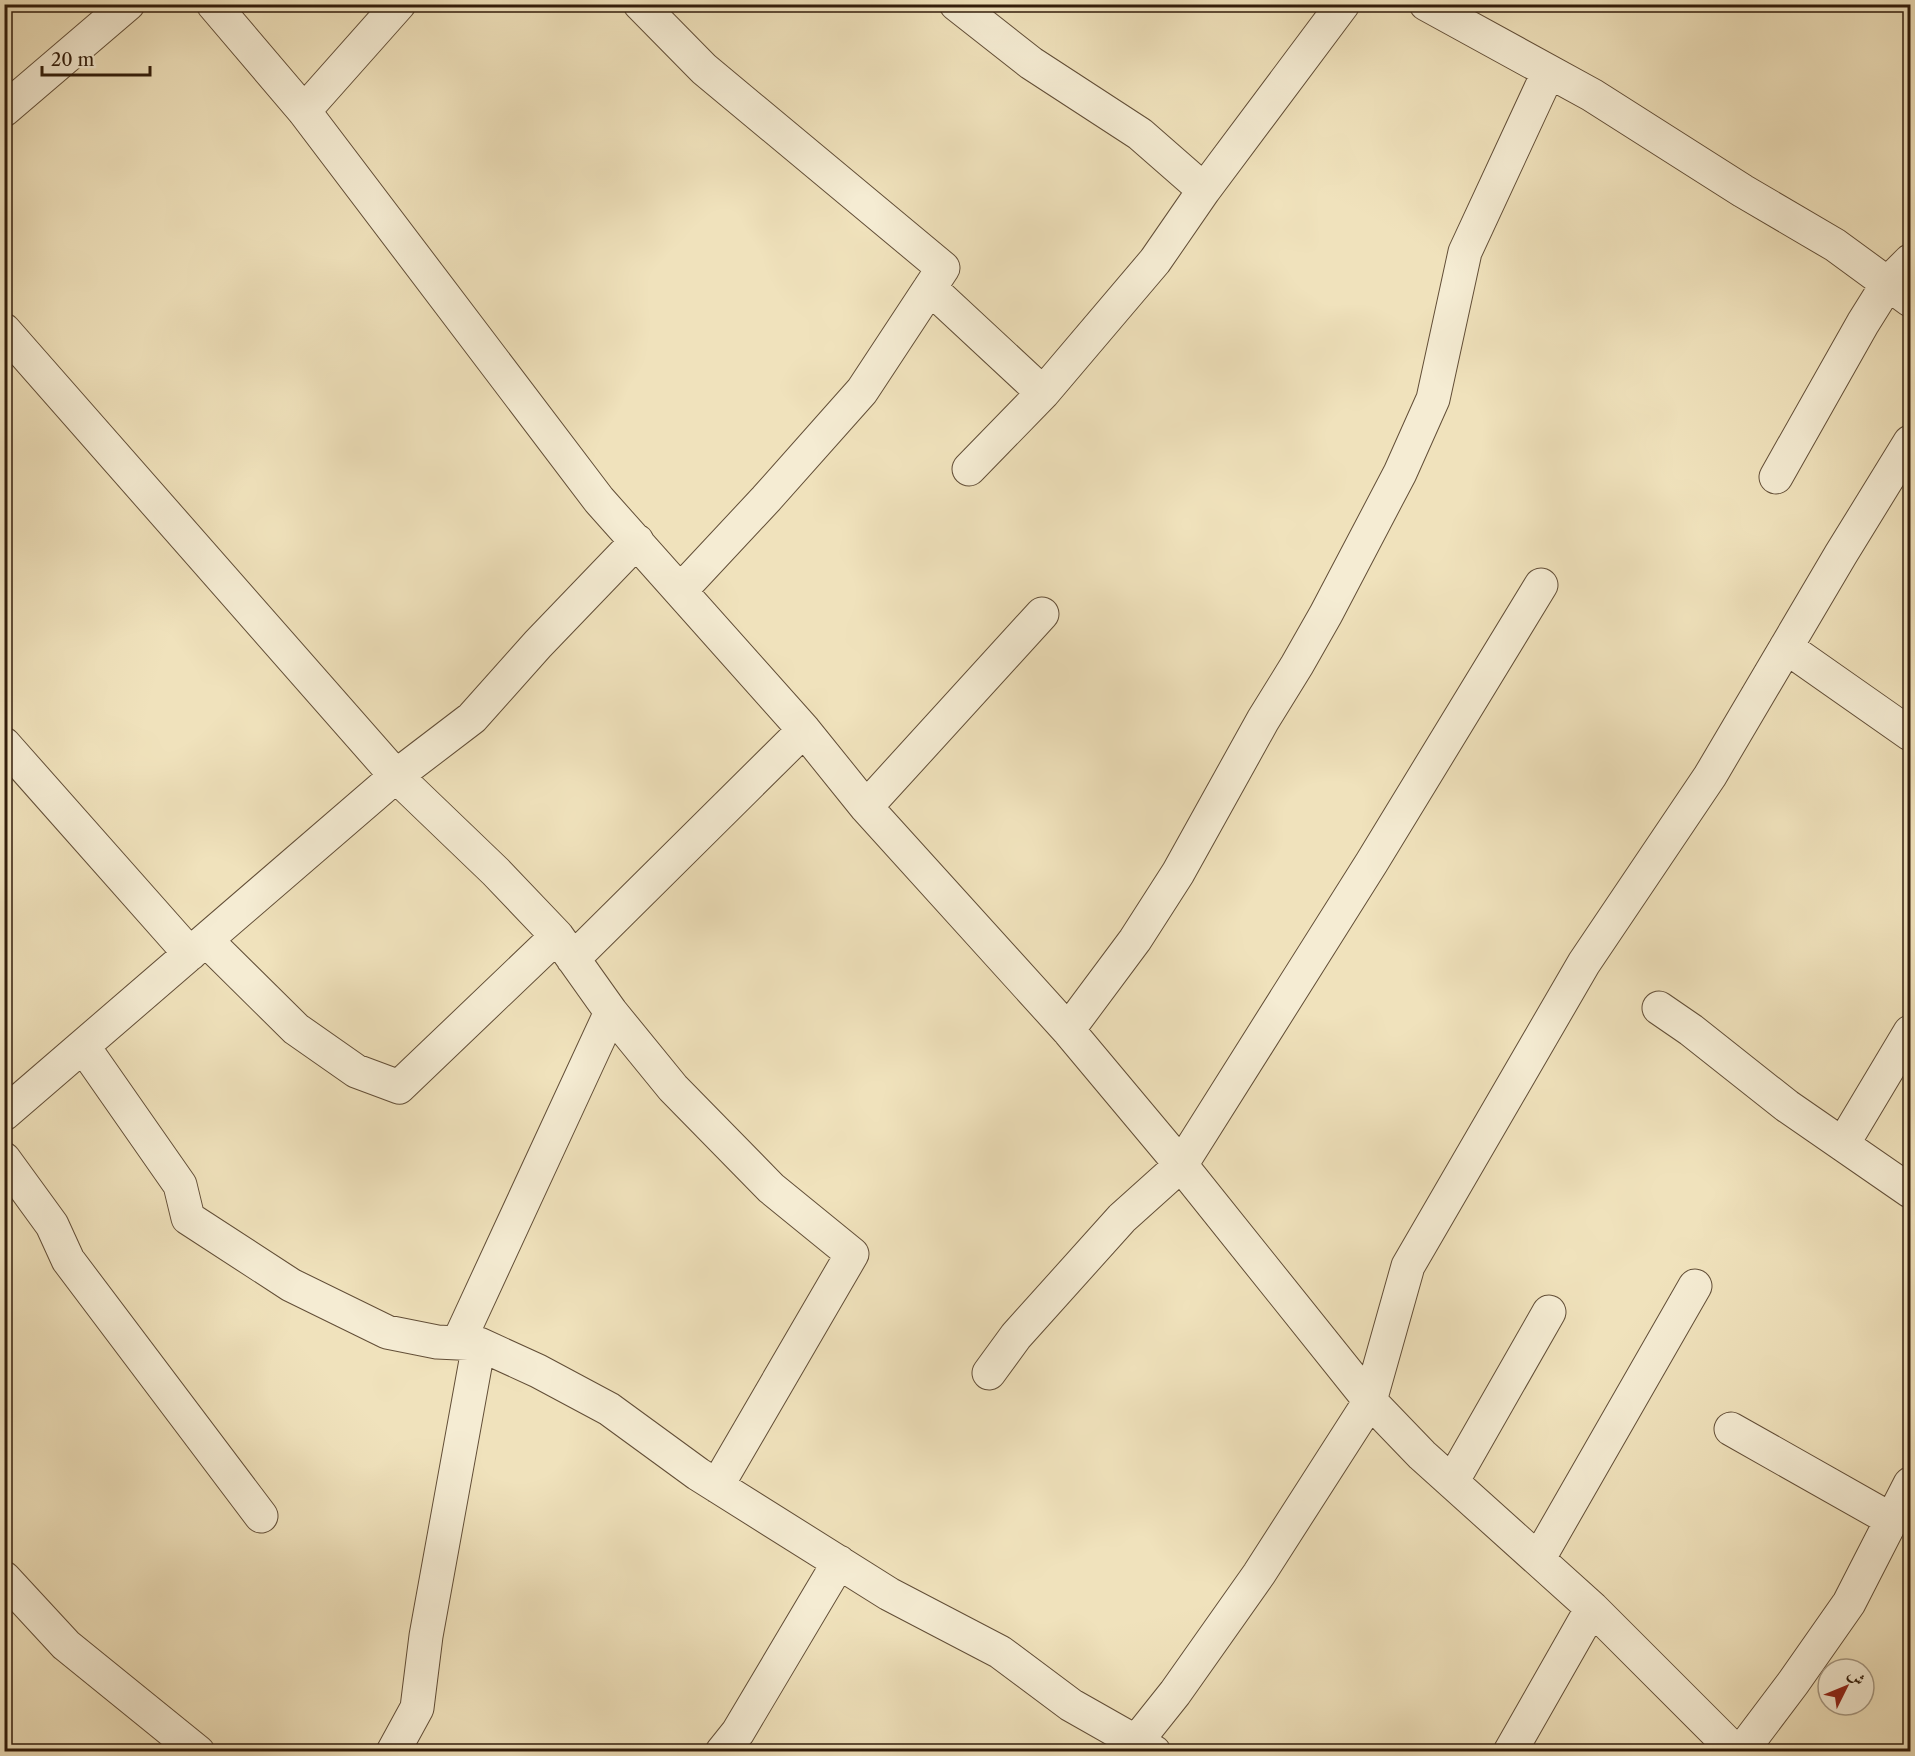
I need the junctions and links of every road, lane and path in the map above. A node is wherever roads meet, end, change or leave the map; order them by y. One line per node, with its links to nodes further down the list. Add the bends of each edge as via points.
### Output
1 (128, 4): 9 (street)
2 (213, 4): 10 (street)
3 (399, 4): 10 (street)
4 (640, 4): 13 (street, via 704,69 943,268)
5 (956, 4): 11 (street, via 1031,63 1140,134)
6 (1343, 4): 11 (street)
7 (1426, 4): 8 (street)
8 (1548, 72): 12 (street, via 1592,95 1743,191); 33 (street, via 1465,252 1433,399 1400,473 1315,635 1179,873)
9 (4, 110)
10 (304, 111): 19 (street, via 599,500)
11 (1204, 190): 15 (street, via 1155,261)
12 (1903, 281): 18 (street, via 1852,342)
13 (930, 288): 15 (street); 21 (street, via 862,391)
14 (4, 330): 27 (street)
15 (1043, 393): 17 (street)
16 (1911, 442): 23 (street)
17 (969, 469)
18 (1776, 477)
19 (637, 540): 21 (street); 27 (street, via 472,718)
20 (1541, 585): 39 (street)
21 (681, 590): 24 (street)
22 (1042, 614): 28 (street)
23 (1786, 647): 25 (street); 45 (street, via 1710,776 1584,963 1408,1266)
24 (804, 730): 28 (street); 30 (street)
25 (1911, 734)
26 (4, 744): 29 (street)
27 (396, 776): 29 (street); 30 (street, via 496,872)
28 (866, 807): 33 (street)
29 (198, 947): 30 (street, via 296,1029 356,1071 399,1087); 35 (street)
30 (565, 947): 32 (street)
31 (1659, 1008): 37 (street, via 1786,1106)
32 (611, 1012): 43 (street); 48 (street, via 673,1088 771,1188 852,1254)
33 (1068, 1030): 39 (street)
34 (1911, 1032): 37 (street)
35 (83, 1046): 36 (street); 43 (street, via 180,1185 188,1218 291,1285 387,1332)
36 (4, 1114)
37 (1843, 1144): 40 (street)
38 (4, 1159): 50 (street, via 52,1225 68,1260)
39 (1181, 1165): 44 (street, via 1115,1226 1016,1336); 45 (street)
40 (1911, 1191)
41 (1695, 1286): 51 (street)
42 (1549, 1312): 47 (street)
43 (469, 1344): 48 (street, via 538,1371 609,1409); 55 (street, via 417,1708)
44 (989, 1373)
45 (1370, 1401): 47 (street); 56 (street, via 1259,1574)
46 (1731, 1429): 49 (street)
47 (1452, 1482): 51 (street)
48 (717, 1486): 52 (street)
49 (1904, 1502): 61 (street, via 1848,1603)
50 (261, 1516)
51 (1539, 1558): 54 (street)
52 (839, 1562): 56 (street, via 889,1594 1000,1652 1071,1705); 58 (street, via 738,1732)
53 (4, 1578): 57 (street, via 66,1645)
54 (1592, 1608): 59 (street); 60 (street)
55 (402, 1748)
56 (1139, 1748)
57 (198, 1752)
58 (722, 1752)
59 (1510, 1752)
60 (1736, 1752)
61 (1741, 1752)

